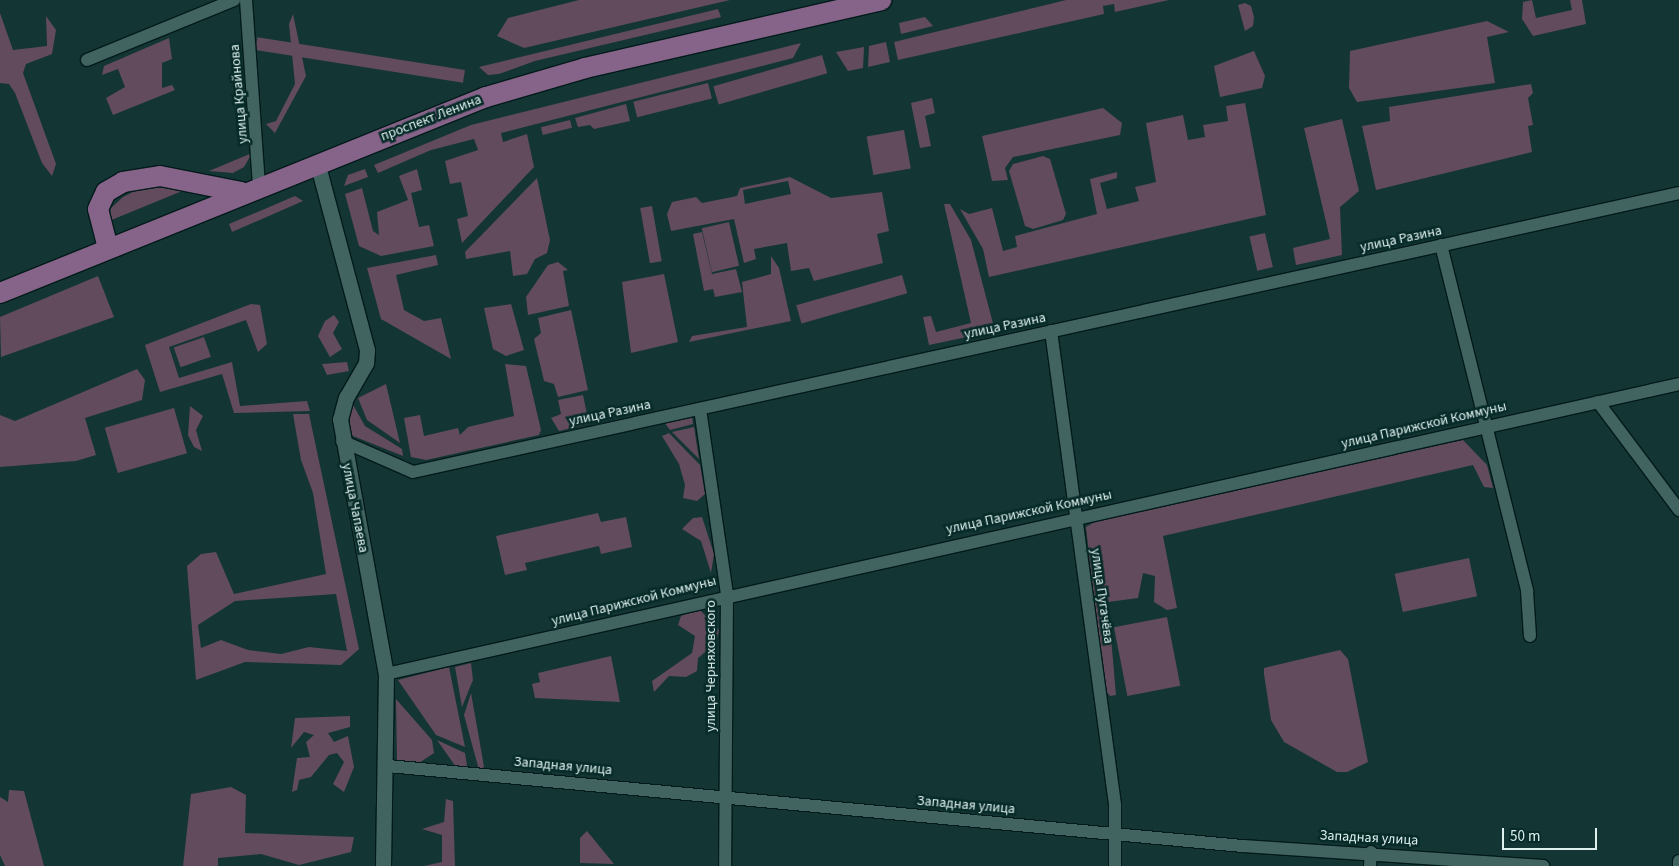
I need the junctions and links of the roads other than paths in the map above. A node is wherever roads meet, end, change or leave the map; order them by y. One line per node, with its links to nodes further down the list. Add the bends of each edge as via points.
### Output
1 (234, 0): 4 (street)
2 (246, 0): 6 (street, улица Крайнова)
3 (882, 0): 5 (main road, проспект Ленина, via 585,68 486,97)
4 (87, 60)
5 (317, 162): 6 (main road, проспект Ленина); 16 (street, улица Чапаева, via 367,350 366,364 346,397)
6 (250, 188): 9 (main road, проспект Ленина); 9 (main road, via 160,176 123,182 106,192 98,209)
7 (1679, 193): 8 (street, улица Разина)
8 (1441, 245): 11 (street, улица Разина); 15 (street)
9 (108, 248): 10 (main road, проспект Ленина)
10 (0, 293)
11 (1051, 331): 14 (street, улица Разина); 18 (street, улица Пугачёва)
12 (1679, 384): 13 (street, улица Парижской Коммуны)
13 (1598, 402): 15 (street, улица Парижской Коммуны); 17 (street)
14 (700, 409): 16 (street, улица Разина, via 414,472); 19 (street, улица Черняховского)
15 (1484, 427): 18 (street, улица Парижской Коммуны); 20 (street, via 1527,591)
16 (342, 441): 21 (street, улица Чапаева)
17 (1679, 510)
18 (1076, 517): 19 (street, улица Парижской Коммуны); 24 (street, улица Пугачёва)
19 (727, 594): 21 (street, улица Парижской Коммуны); 23 (street, улица Черняховского)
20 (1530, 636)
21 (386, 674): 22 (street, улица Чапаева)
22 (388, 766): 23 (street, Западная улица); 27 (street, улица Чапаева)
23 (726, 798): 24 (street, Западная улица); 28 (street, улица Черняховского)
24 (1116, 833): 25 (street, Западная улица); 29 (street, улица Пугачёва)
25 (1371, 852): 30 (street); 31 (street, Западная улица)
26 (1679, 861): 32 (street)
27 (383, 866)
28 (725, 866)
29 (1115, 866)
30 (1370, 866)
31 (1543, 866)
32 (1678, 866)

